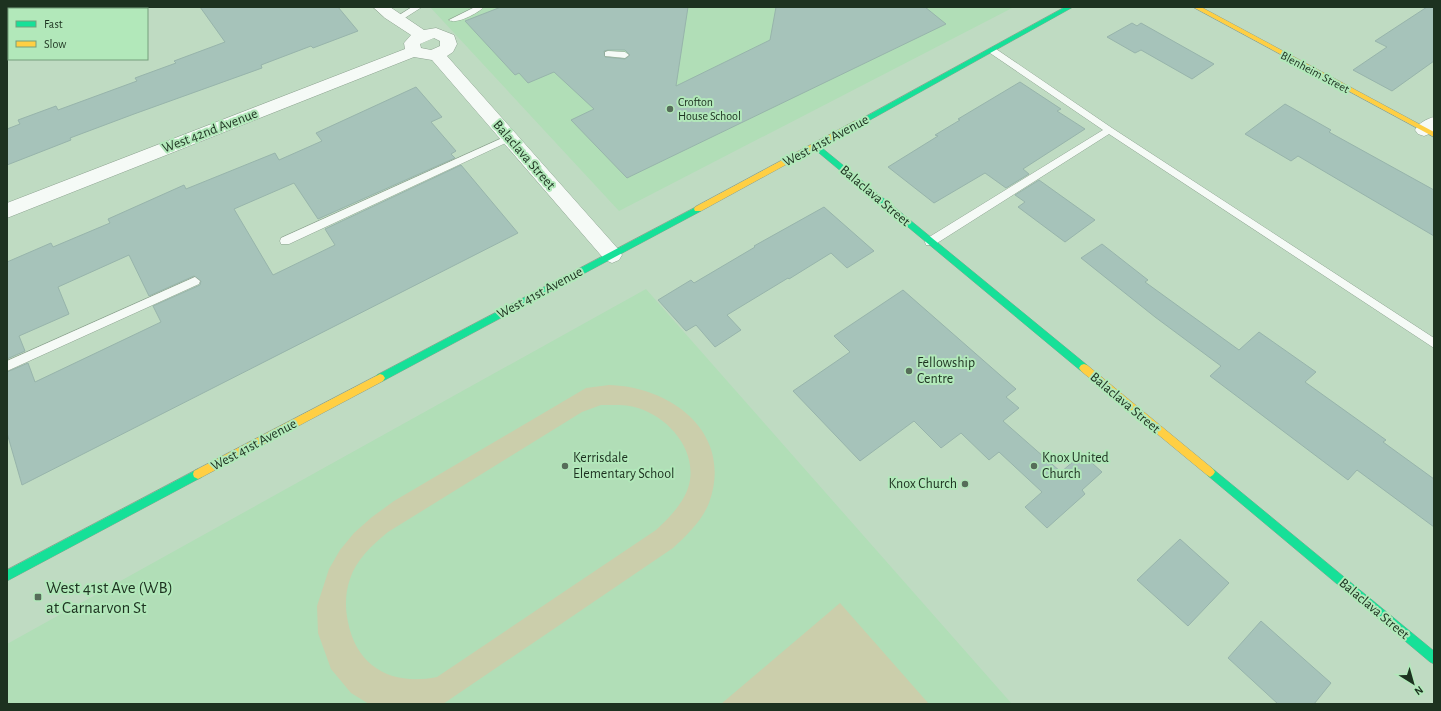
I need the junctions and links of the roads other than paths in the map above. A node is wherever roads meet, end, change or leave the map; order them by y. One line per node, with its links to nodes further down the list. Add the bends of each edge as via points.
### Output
1 (381, 7): 6 (street)
2 (418, 7): 6 (lane)
3 (480, 7): 7 (lane)
4 (1070, 7): 9 (main road, West 41st Avenue)
5 (1196, 7): 13 (main road, Blenheim Street)
6 (397, 19): 8 (street, via 416,30)
7 (453, 20)
8 (417, 43): 10 (street, via 423,55); 10 (street, via 436,33 448,38 448,46); 17 (street, West 42nd Avenue)
9 (993, 51): 14 (lane); 16 (main road, West 41st Avenue)
10 (436, 54): 15 (street, Balaclava Street)
11 (608, 54): 12 (lane)
12 (625, 55)
13 (1431, 129)
14 (1109, 130): 19 (lane); 22 (lane)
15 (510, 138): 18 (lane); 20 (street, Balaclava Street)
16 (816, 146): 19 (main road, Balaclava Street); 20 (main road, West 41st Avenue)
17 (7, 211)
18 (285, 241)
19 (930, 242): 25 (main road, Balaclava Street)
20 (612, 255): 24 (main road, West 41st Avenue)
21 (195, 281): 23 (lane)
22 (1434, 344)
23 (7, 366)
24 (7, 576)
25 (1434, 658)

